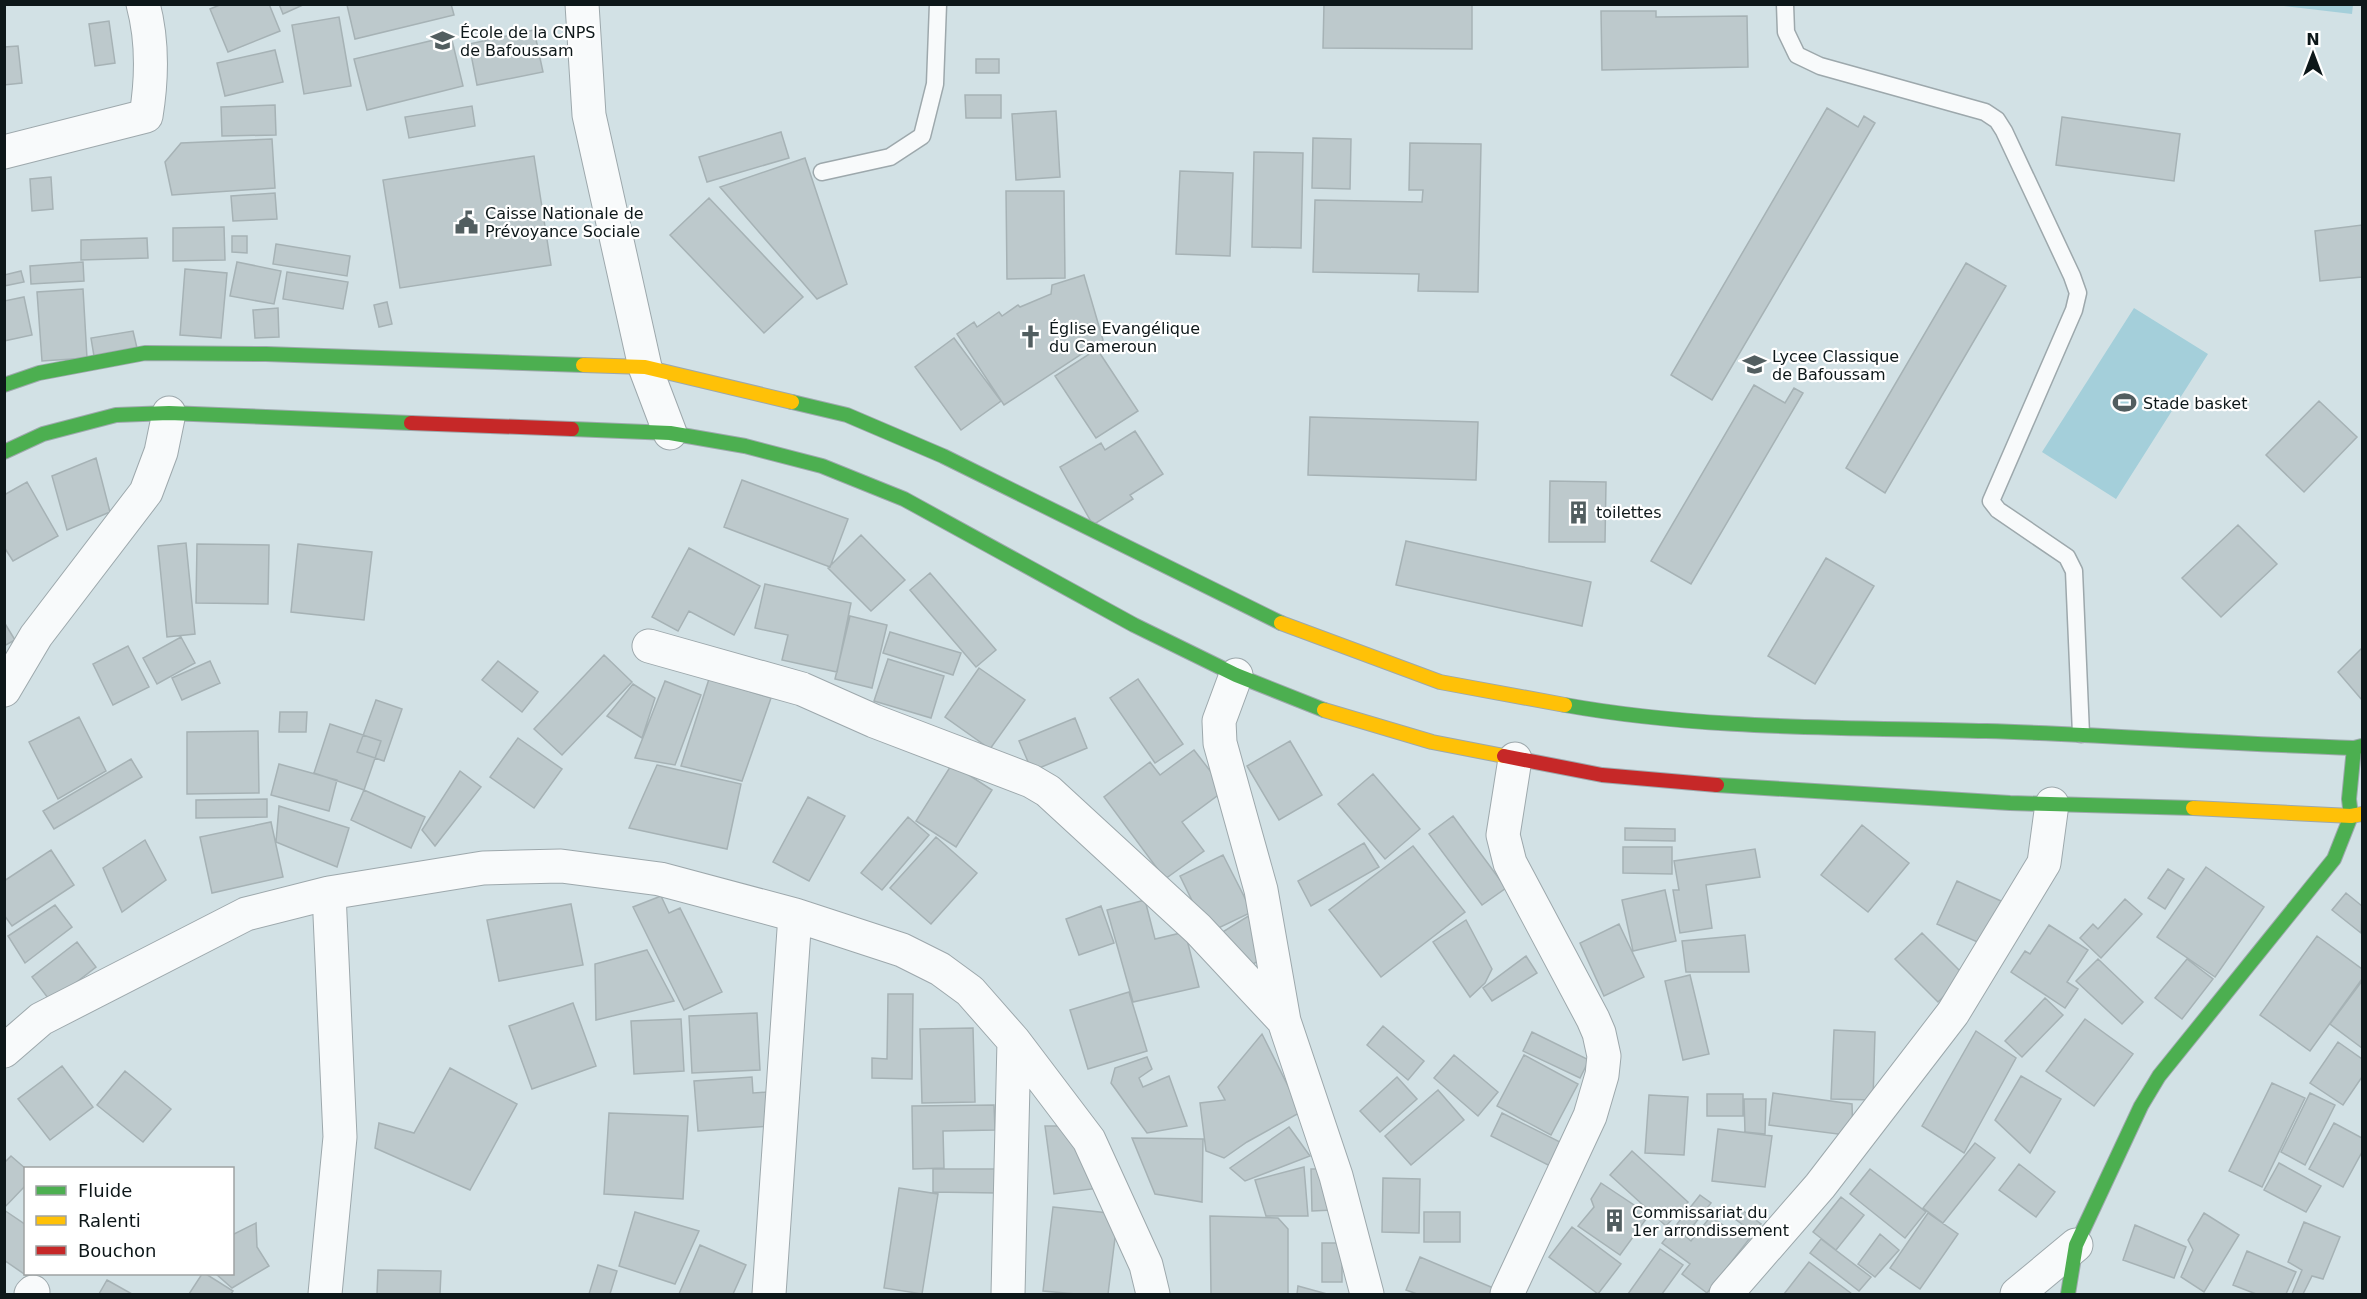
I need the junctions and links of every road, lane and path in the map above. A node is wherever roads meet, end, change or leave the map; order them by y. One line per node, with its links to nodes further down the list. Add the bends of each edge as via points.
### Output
1 (143, 4): 5 (street, via 152,82 146,116)
2 (582, 4): 7 (street, via 588,115)
3 (938, 4): 6 (lane, via 935,84 922,136 890,157)
4 (1785, 4): 15 (lane, via 1786,32 1797,55 1820,66 1985,112 1997,120 2072,276 2078,293 2074,310 1991,501 1998,510 2067,556 2074,571)
5 (4, 152)
6 (822, 172)
7 (645, 367): 8 (main road, via 145,353 39,373); 10 (street); 15 (main road, via 847,415 943,456 1269,619 1440,682 1622,714 1766,725)
8 (4, 385)
9 (169, 413): 10 (main road); 11 (main road, via 116,415 43,434); 14 (street, via 161,452 146,492 36,636)
10 (670, 433): 13 (main road, via 745,446 822,466 904,499 1134,625)
11 (4, 452)
12 (649, 646): 22 (street, via 802,689 1048,791 1198,929)
13 (1236, 675): 17 (main road, via 1364,722 1432,742); 22 (street, via 1219,721 1220,743 1261,890)
14 (4, 690)
15 (2081, 734): 16 (main road)
16 (2358, 747): 19 (main road, via 2349,799)
17 (1515, 759): 18 (main road, via 1602,775 1774,790); 31 (street, via 1503,835 1510,863 1593,1018 1604,1056 1590,1116)
18 (2052, 804): 19 (main road); 32 (street, via 2044,863 1953,1013 1820,1186)
19 (2357, 815): 25 (main road, via 2334,859 2159,1076)
20 (329, 893): 21 (street, via 483,868 561,866 660,879); 24 (street, via 246,914 210,931 41,1019); 26 (street, via 340,1137)
21 (795, 915): 23 (street, via 902,950 940,969 970,991); 27 (street)
22 (1284, 1021): 30 (street, via 1336,1176)
23 (1014, 1041): 28 (street); 29 (street, via 1089,1140 1146,1264)
24 (4, 1051)
25 (2076, 1245): 33 (street); 34 (main road)
26 (325, 1294)
27 (769, 1294)
28 (1008, 1294)
29 (1153, 1294)
30 (1367, 1294)
31 (1507, 1294)
32 (1726, 1294)
33 (2017, 1294)
34 (2068, 1294)

